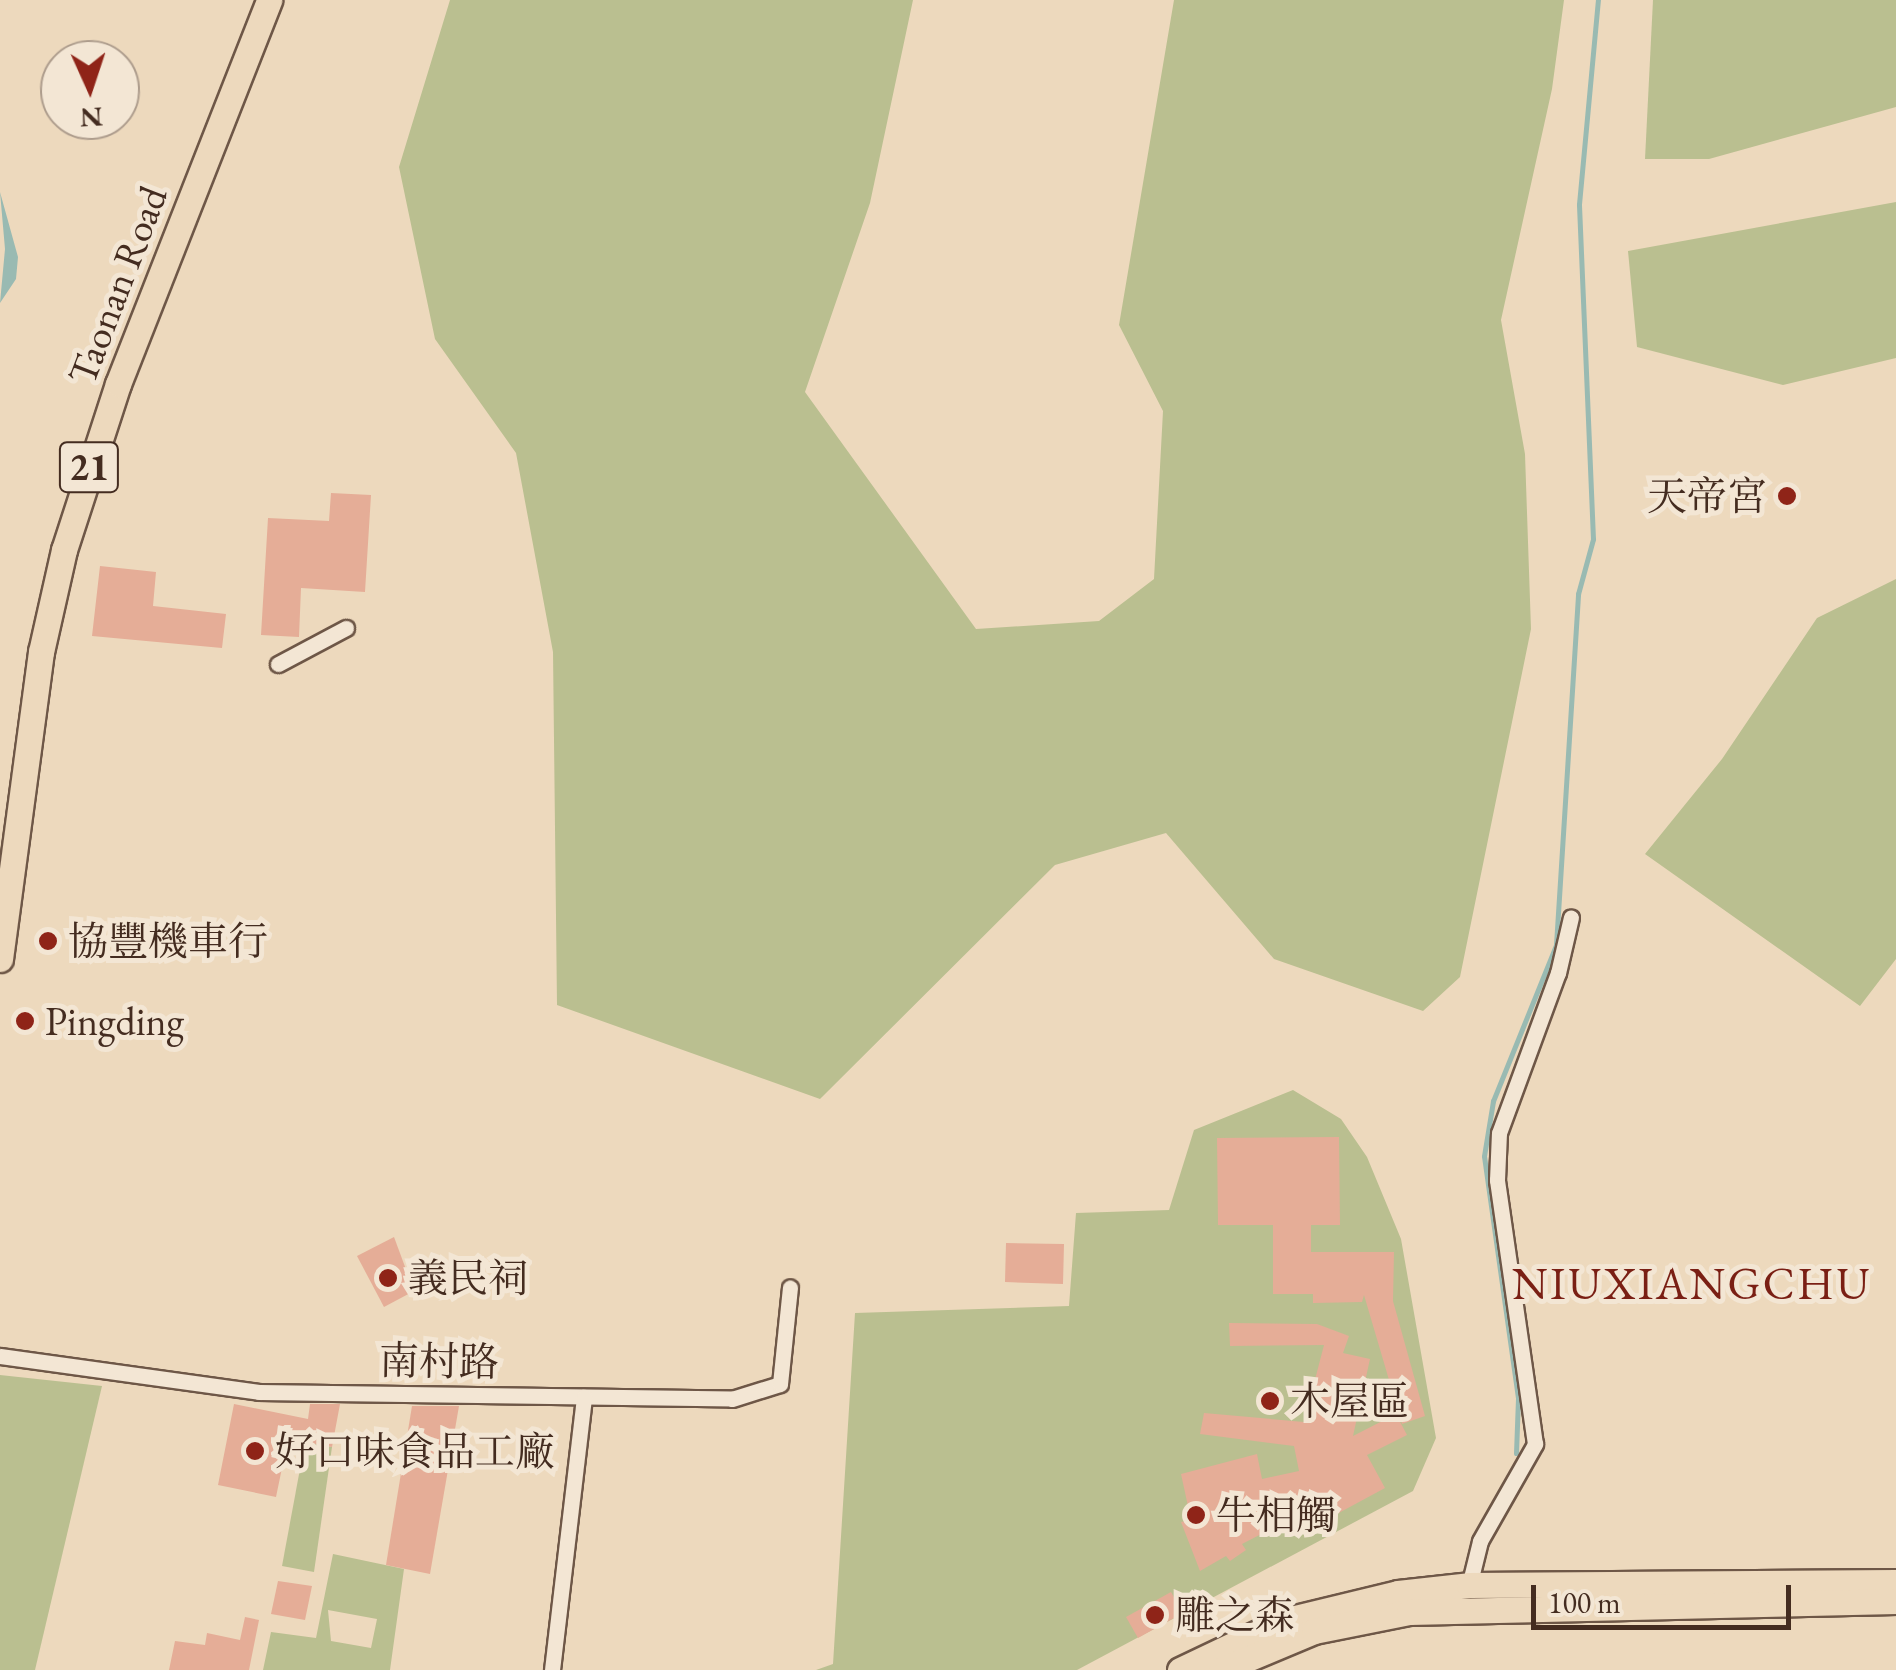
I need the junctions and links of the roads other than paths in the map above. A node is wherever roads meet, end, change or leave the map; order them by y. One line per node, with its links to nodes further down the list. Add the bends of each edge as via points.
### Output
1 (269, 0): 5 (main road, Taonan Road / 21, via 118,384 64,550 40,652)
2 (346, 628): 3 (street)
3 (278, 664)
4 (1571, 917): 10 (street, via 1558,974 1499,1132 1498,1180 1535,1444 1480,1541)
5 (0, 959)
6 (790, 1288): 8 (street, 南村路, via 780,1384 732,1400)
7 (0, 1356): 8 (street, 南村路, via 259,1392)
8 (584, 1397): 12 (street)
9 (1896, 1582): 10 (main road)
10 (1467, 1597): 11 (main road); 13 (main road, via 1352,1600 1284,1620); 14 (main road, via 1314,1631)
11 (1896, 1601)
12 (552, 1670)
13 (1180, 1670)
14 (1221, 1670)

